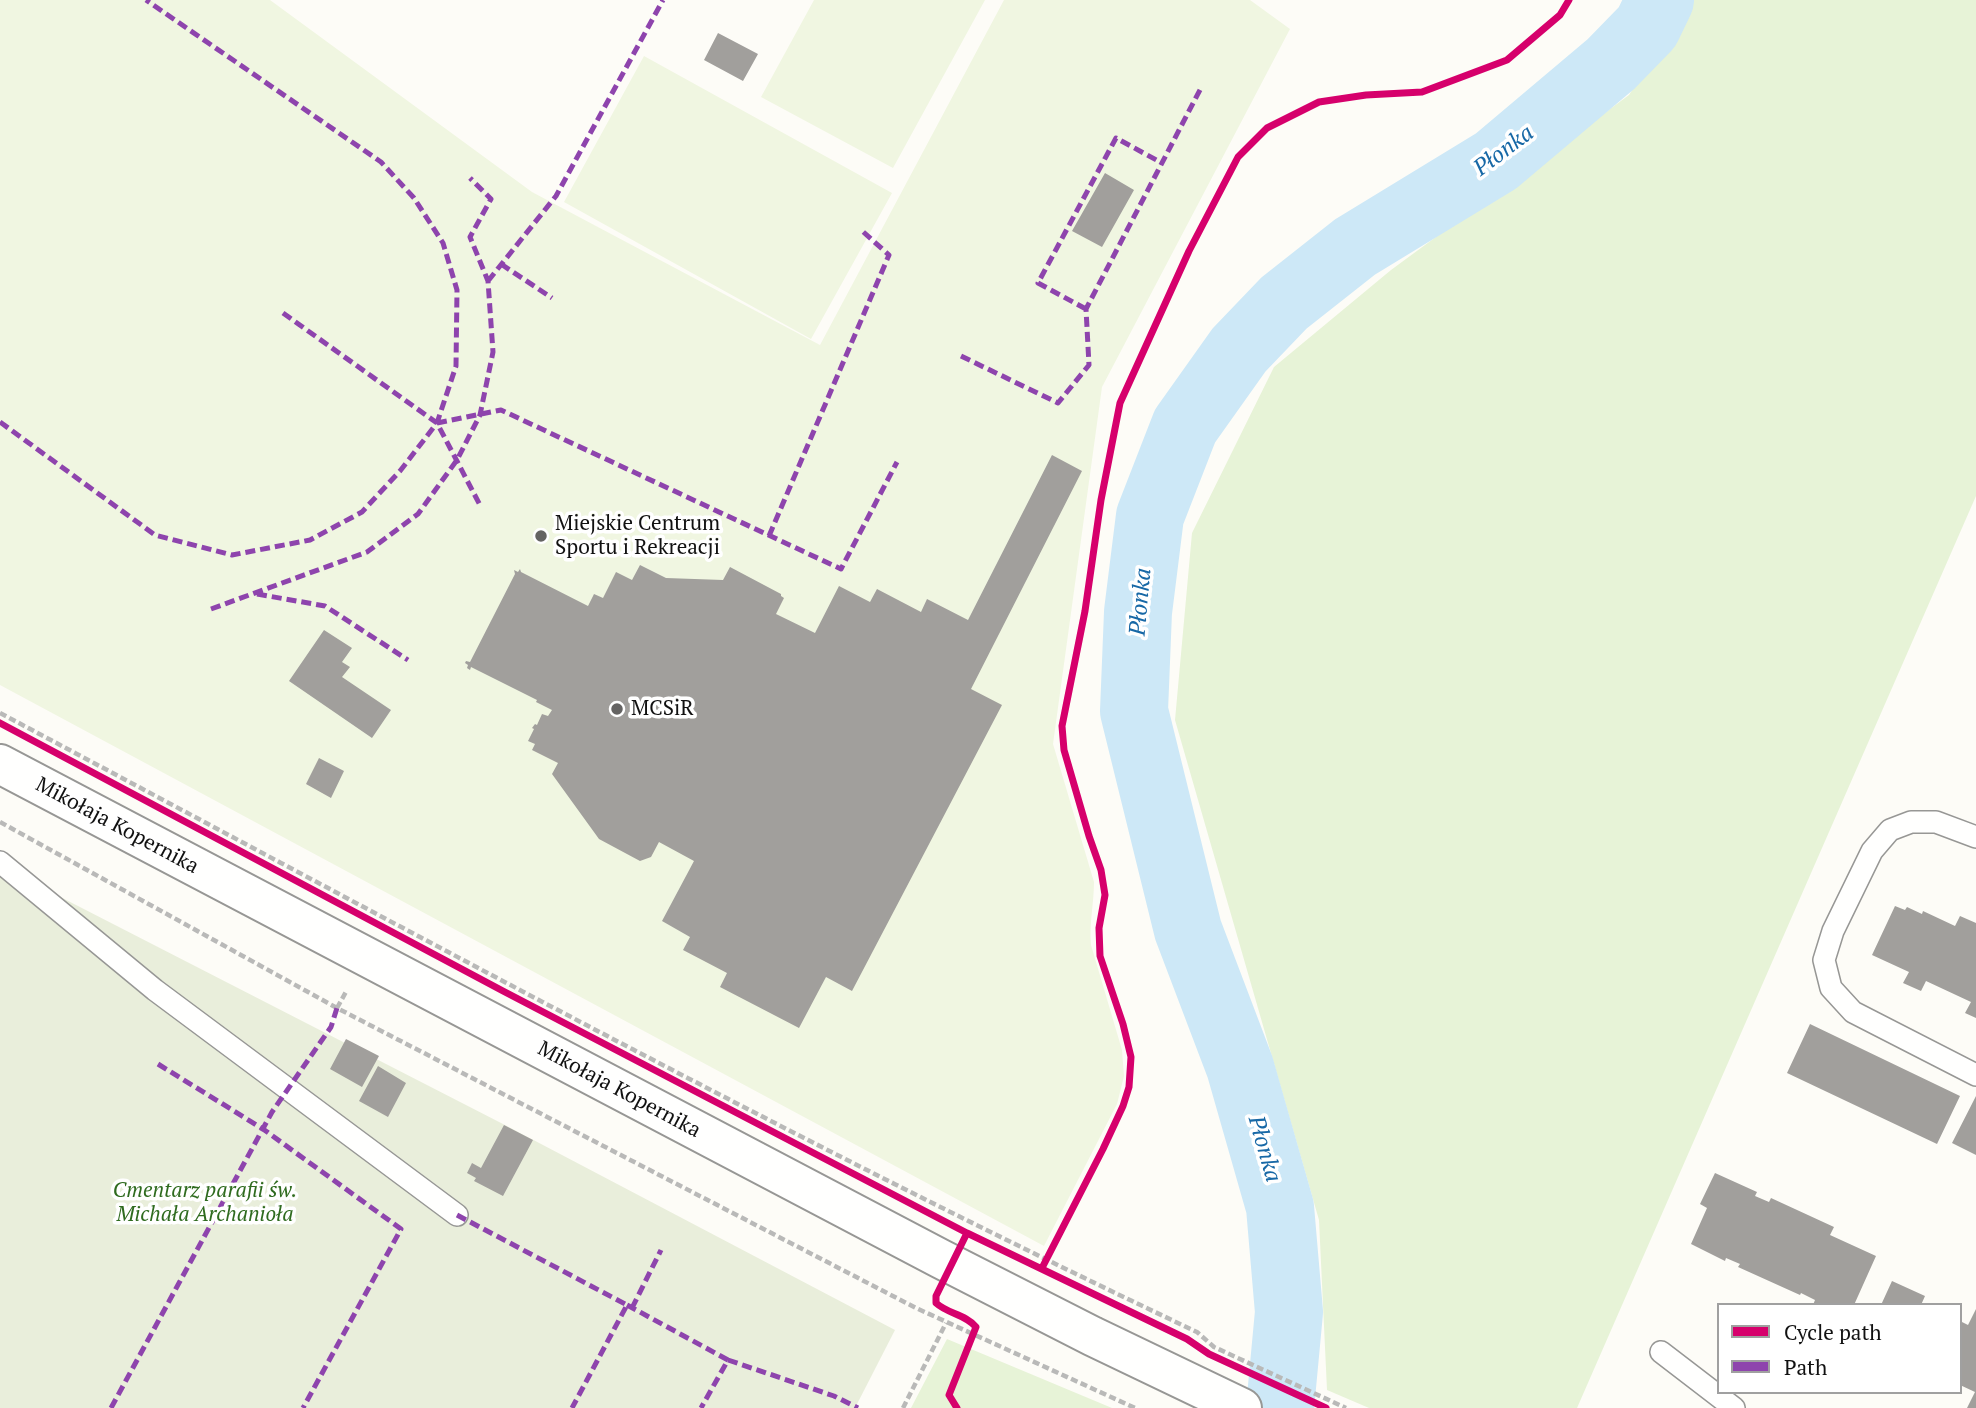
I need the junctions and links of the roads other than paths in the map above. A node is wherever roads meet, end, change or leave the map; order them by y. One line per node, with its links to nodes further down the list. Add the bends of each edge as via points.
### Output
1 (0, 764): 7 (street, Mikołaja Kopernika, via 1092,1336)
2 (1976, 837): 4 (lane, via 1936,822 1911,822 1890,830 1872,851 1832,931 1824,960 1831,988 1853,1012)
3 (0, 862): 5 (lane, via 155,990)
4 (1976, 1075)
5 (457, 1215)
6 (1661, 1352): 8 (lane)
7 (1239, 1394)
8 (1734, 1408)

